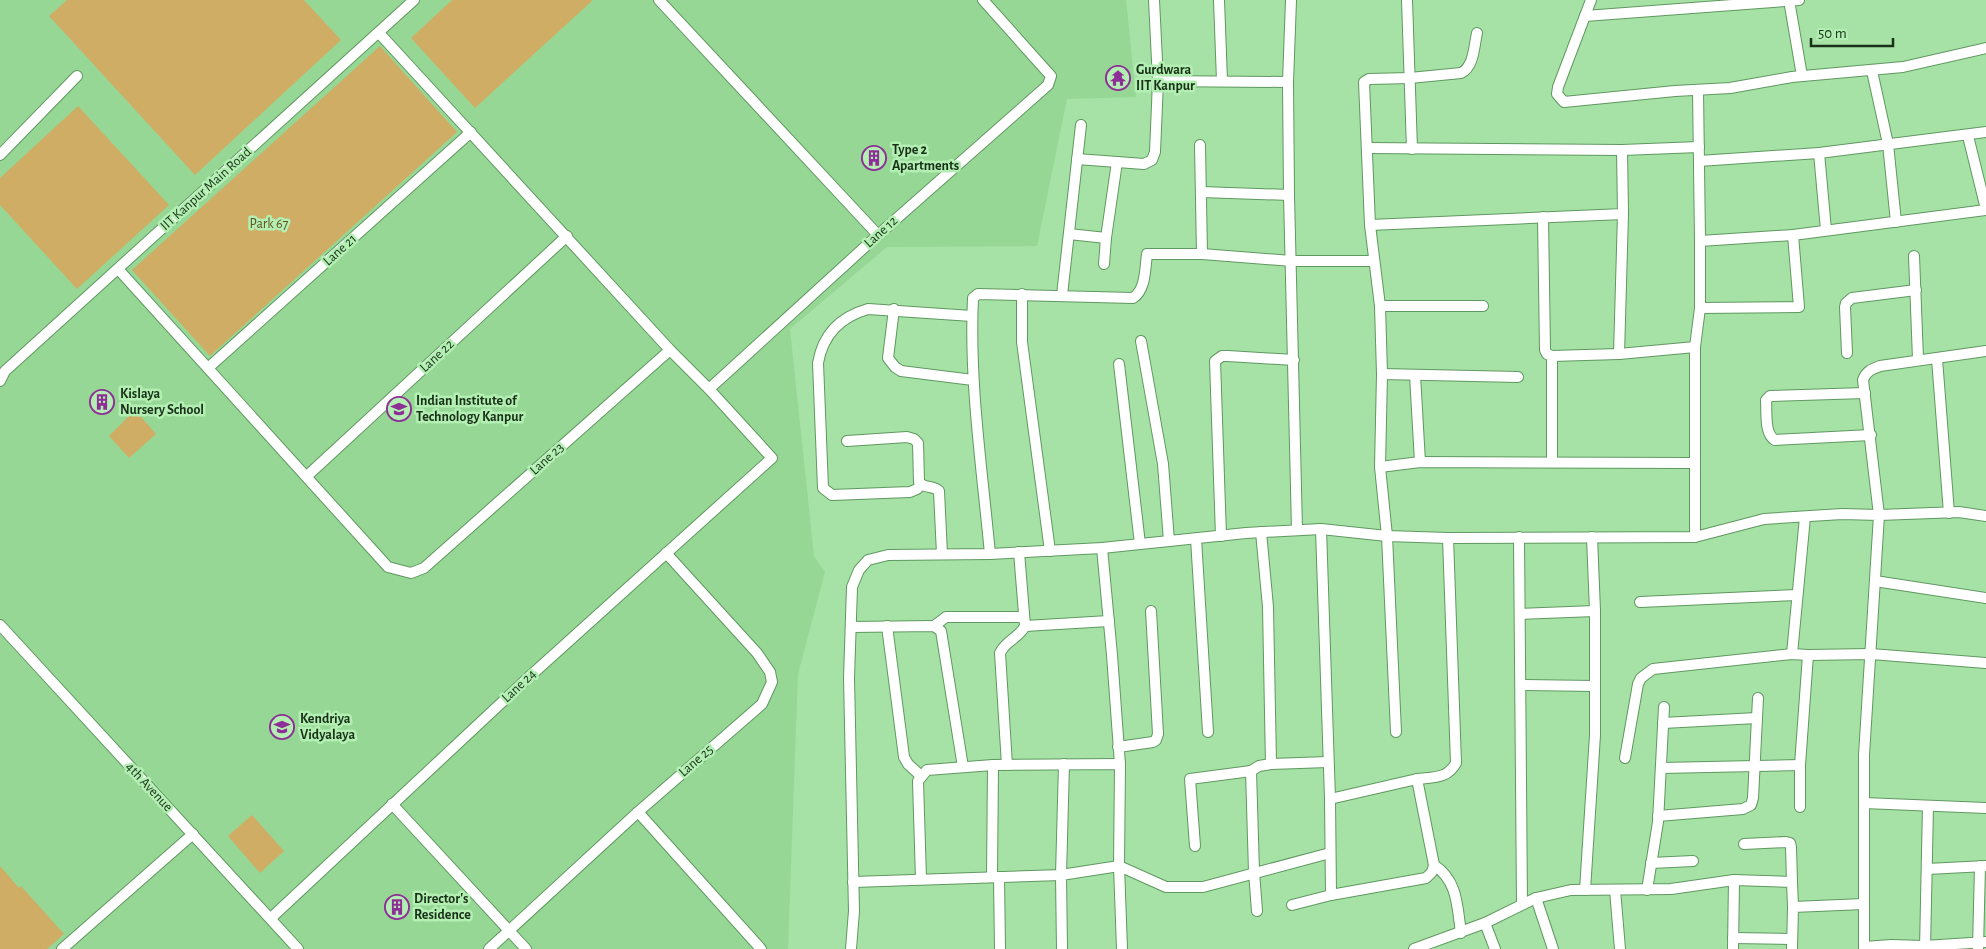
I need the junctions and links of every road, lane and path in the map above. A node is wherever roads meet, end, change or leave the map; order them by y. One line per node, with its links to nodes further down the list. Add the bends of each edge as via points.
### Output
1 (414, 0): 12 (street, IIT Kanpur Main Road)
2 (659, 0): 47 (street)
3 (983, 0): 47 (street, Lane 12, via 1051,76 1048,85)
4 (1154, 0): 19 (street)
5 (1219, 0): 20 (street)
6 (1291, 0): 21 (street)
7 (1407, 0): 18 (street)
8 (1591, 0): 11 (street)
9 (1793, 0): 10 (street); 17 (street)
10 (1714, 3): 11 (street)
11 (1585, 16): 22 (street, via 1558,87 1557,94 1562,101)
12 (379, 32): 24 (street); 57 (street, IIT Kanpur Main Road)
13 (1476, 33): 18 (street, via 1471,62 1466,71)
14 (1986, 48): 15 (street)
15 (1872, 71): 17 (street); 27 (street)
16 (78, 76): 34 (street)
17 (1802, 76): 22 (street)
18 (1410, 78): 30 (street, via 1369,79 1364,82); 31 (street)
19 (1158, 81): 20 (street); 37 (street, via 1152,160 1144,164)
20 (1222, 81): 21 (street)
21 (1288, 82): 39 (street)
22 (1698, 90): 29 (street)
23 (1081, 125): 35 (street)
24 (471, 132): 49 (street); 77 (street, Lane 21)
25 (1986, 132): 26 (street)
26 (1968, 136): 27 (street); 40 (street)
27 (1888, 144): 33 (street); 43 (street)
28 (1200, 145): 38 (street)
29 (1699, 147): 32 (street); 36 (street)
30 (1367, 148): 31 (street); 44 (street)
31 (1412, 149): 32 (street)
32 (1622, 150): 41 (street)
33 (1819, 153): 36 (street); 45 (street)
34 (0, 155)
35 (1077, 159): 37 (street); 46 (street)
36 (1699, 161): 51 (street)
37 (1117, 162): 50 (street)
38 (1201, 192): 39 (street); 52 (street)
39 (1289, 195): 54 (street)
40 (1986, 209): 43 (street)
41 (1623, 214): 42 (street); 71 (street)
42 (1543, 217): 44 (street); 72 (street, via 1544,345 1547,354)
43 (1896, 222): 45 (street)
44 (1370, 224): 55 (street)
45 (1826, 230): 48 (street)
46 (1069, 234): 50 (street); 60 (street)
47 (878, 235): 83 (street, Lane 12)
48 (1793, 235): 51 (street); 63 (street, via 1799,307)
49 (567, 236): 68 (street); 91 (street, Lane 22)
50 (1106, 238): 56 (street)
51 (1700, 241): 63 (street)
52 (1202, 254): 54 (street); 60 (street, via 1147,254 1142,286 1133,298)
53 (1914, 256): 58 (street)
54 (1292, 261): 55 (street); 75 (street)
55 (1374, 261): 61 (street)
56 (1104, 264)
57 (118, 269): 77 (street); 82 (street, IIT Kanpur Main Road, via 5,371)
58 (1916, 290): 70 (street, via 1848,300 1845,307); 73 (street)
59 (1022, 294): 60 (street); 65 (street, via 978,294 973,298); 110 (street, via 1022,342)
60 (1062, 295)
61 (1380, 306): 62 (street); 78 (street)
62 (1484, 306)
63 (1700, 308): 67 (street)
64 (894, 310): 65 (street); 81 (street, via 888,358 895,368); 92 (street, via 868,309 856,313 837,325 820,348 823,488 832,495 849,495 910,492)
65 (972, 316): 81 (street)
66 (1141, 341): 107 (street, via 1163,464)
67 (1695, 347): 71 (street); 89 (street)
68 (670, 350): 83 (street); 91 (street, Lane 23, via 424,568 411,573 388,567)
69 (1986, 351): 74 (street)
70 (1847, 353)
71 (1619, 354): 72 (street)
72 (1552, 356): 88 (street)
73 (1918, 359): 74 (street); 84 (street, via 1870,370 1864,374)
74 (1937, 359): 93 (street)
75 (1294, 360): 98 (street); 100 (street, via 1222,356 1215,361)
76 (1119, 364): 108 (street)
77 (208, 368): 91 (street)
78 (1382, 374): 79 (street); 90 (street)
79 (1416, 374): 80 (street); 87 (street)
80 (1518, 377)
81 (973, 380): 114 (street)
82 (0, 381)
83 (709, 389): 112 (street, Lane 24, via 772,458)
84 (1865, 393): 85 (street); 85 (street, via 1770,396 1766,400 1769,432 1775,440)
85 (1871, 435): 94 (street)
86 (847, 441): 92 (street, via 914,439 919,448)
87 (1420, 462): 88 (street); 90 (street)
88 (1552, 462): 89 (street)
89 (1694, 463): 106 (street)
90 (1380, 466): 101 (street)
91 (307, 476)
92 (921, 485): 113 (street, via 939,491)
93 (1950, 513): 94 (street); 95 (street)
94 (1879, 514): 96 (street); 115 (street)
95 (1986, 516)
96 (1805, 517): 106 (street, via 1764,519); 116 (street)
97 (1321, 529): 98 (street); 101 (street); 142 (street)
98 (1297, 530): 99 (street)
99 (1261, 532): 100 (street); 145 (street, via 1268,607)
100 (1220, 536): 103 (street)
101 (1387, 536): 104 (street); 139 (street)
102 (1592, 537): 105 (street); 106 (street); 120 (street)
103 (1196, 538): 107 (street); 138 (street)
104 (1448, 538): 105 (street); 154 (street, via 1456,763 1447,775)
105 (1519, 538): 121 (street)
106 (1695, 538)
107 (1170, 541): 108 (street)
108 (1140, 544): 109 (street)
109 (1102, 548): 110 (street); 122 (street)
110 (1050, 551): 111 (street)
111 (1019, 552): 114 (street); 123 (street)
112 (666, 553): 157 (street, Lane 24); 161 (street, Lane 25, via 757,653 770,672 772,682 762,704)
113 (942, 554): 114 (street); 127 (street, via 888,555 868,560 859,570 852,587)
114 (990, 554)
115 (1875, 582): 117 (street); 129 (street)
116 (1797, 595): 118 (street); 128 (street)
117 (1986, 598)
118 (1640, 602)
119 (1151, 611): 140 (street, via 1158,734 1153,742)
120 (1595, 611): 121 (street); 133 (street)
121 (1520, 614): 132 (street)
122 (1109, 621): 123 (street); 140 (street)
123 (1025, 622): 126 (street, via 946,617); 147 (street, via 1019,635 1000,653)
124 (0, 625): 163 (street, 4th Avenue)
125 (886, 626): 126 (street); 127 (street); 153 (street, via 904,757)
126 (934, 626): 150 (street, via 941,632)
127 (851, 627): 178 (street)
128 (1792, 654): 130 (street); 141 (street, via 1649,671 1638,684)
129 (1870, 654): 130 (street); 131 (street); 156 (street)
130 (1808, 655): 148 (street)
131 (1986, 662)
132 (1521, 685): 133 (street); 185 (street)
133 (1595, 686): 180 (street)
134 (1758, 698): 136 (street)
135 (1664, 707): 137 (street)
136 (1757, 718): 137 (street); 149 (street)
137 (1663, 723): 151 (street)
138 (1208, 732)
139 (1396, 732)
140 (1118, 747): 144 (street)
141 (1625, 758)
142 (1328, 762): 145 (street); 155 (street)
143 (1064, 764): 144 (street); 147 (street); 174 (street)
144 (1120, 764): 170 (street)
145 (1271, 764): 152 (street)
146 (993, 765): 147 (street); 150 (street); 175 (street)
147 (1007, 765)
148 (1800, 765): 149 (street); 159 (street)
149 (1755, 766): 151 (street); 162 (street, via 1753,801 1746,808)
150 (962, 767): 153 (street, via 927,770)
151 (1661, 768): 162 (street)
152 (1251, 771): 165 (street, via 1190,779); 173 (street)
153 (921, 776): 176 (street, via 918,781)
154 (1417, 779): 155 (street); 169 (street)
155 (1330, 799): 166 (street)
156 (1864, 803): 158 (street); 186 (street)
157 (392, 804): 190 (street, Lane 24); 192 (street)
158 (1928, 806): 160 (street); 172 (street)
159 (1800, 807)
160 (1986, 808)
161 (638, 812): 192 (street, Lane 25); 204 (street)
162 (1658, 816): 168 (street)
163 (194, 834): 190 (street, 4th Avenue); 200 (street)
164 (1744, 844): 179 (street, via 1790,843)
165 (1195, 846)
166 (1330, 853): 173 (street); 183 (street)
167 (1693, 861): 168 (street)
168 (1652, 863): 182 (street)
169 (1434, 865): 183 (street, via 1426,878); 193 (street, via 1445,872 1451,882 1458,906)
170 (1119, 866): 173 (street, via 1166,887 1203,888); 174 (street); 208 (street)
171 (1983, 866): 172 (street); 196 (street)
172 (1927, 868): 199 (street)
173 (1254, 872): 189 (street)
174 (1061, 875): 175 (street); 207 (street)
175 (996, 877): 176 (street); 206 (street)
176 (921, 879): 178 (street)
177 (1734, 880): 179 (street); 182 (street); 194 (street)
178 (853, 882): 205 (street)
179 (1792, 882): 188 (street)
180 (1585, 890): 181 (street); 184 (street)
181 (1615, 890): 182 (street); 212 (street)
182 (1647, 890)
183 (1330, 895): 187 (street)
184 (1536, 898): 185 (street); 211 (street)
185 (1522, 904): 191 (street)
186 (1864, 904): 188 (street); 198 (street)
187 (1292, 905)
188 (1793, 908): 195 (street)
189 (1257, 911)
190 (270, 918): 201 (street, 4th Avenue)
191 (1485, 923): 193 (street); 210 (street)
192 (509, 930): 202 (street, Lane 25); 203 (street)
193 (1460, 933): 197 (street)
194 (1733, 944): 195 (street)
195 (1792, 944)
196 (1981, 945): 199 (street)
197 (1437, 946): 209 (street)
198 (1864, 948): 199 (street, via 1890,945)
199 (1924, 948)
200 (62, 949)
201 (298, 949)
202 (489, 949)
203 (526, 949)
204 (761, 949)
205 (851, 949)
206 (1000, 949)
207 (1062, 949)
208 (1122, 949)
209 (1414, 949)
210 (1495, 949)
211 (1553, 949)
212 (1620, 949)

